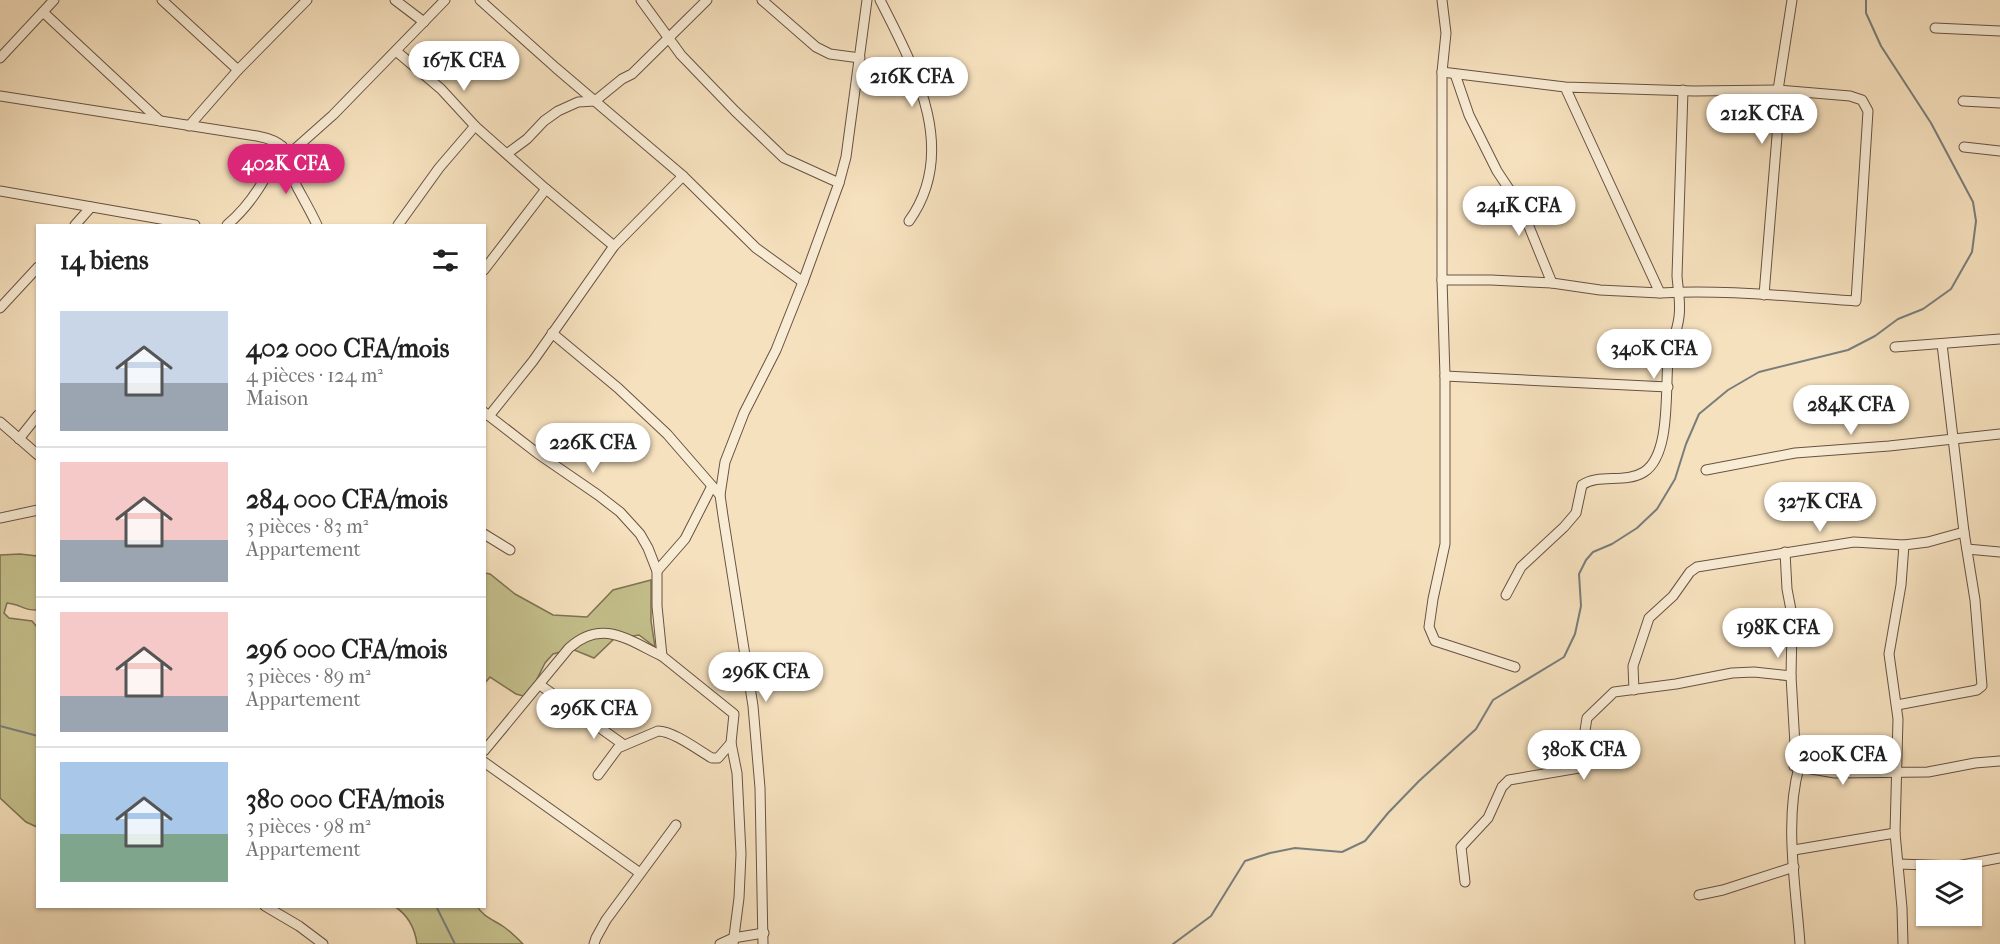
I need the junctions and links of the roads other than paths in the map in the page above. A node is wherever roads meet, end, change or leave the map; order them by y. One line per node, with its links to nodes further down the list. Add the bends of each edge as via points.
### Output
1 (54, 0): 14 (street)
2 (162, 0): 22 (street)
3 (395, 0): 15 (street)
4 (444, 0): 15 (street)
5 (480, 0): 29 (street)
6 (641, 0): 18 (street)
7 (707, 0): 18 (street)
8 (762, 0): 21 (street, via 816,47 830,54)
9 (867, 0): 21 (street)
10 (880, 0): 45 (street, via 917,76 932,136 928,185)
11 (1442, 0): 23 (street, via 1446,33)
12 (1792, 0): 27 (street)
13 (304, 1): 22 (street)
14 (43, 12): 20 (street); 32 (street)
15 (424, 22): 19 (street)
16 (1935, 28): 17 (street)
17 (2000, 31)
18 (669, 38): 29 (street, via 632,74); 41 (street, via 681,55 784,158)
19 (396, 51): 34 (street, via 441,89); 39 (street)
20 (0, 58)
21 (860, 58): 41 (street)
22 (238, 70): 33 (street)
23 (1442, 72): 24 (street); 54 (street)
24 (1455, 74): 25 (street); 56 (street, via 1469,115 1497,171 1521,207)
25 (1565, 87): 26 (street); 58 (street)
26 (1683, 90): 27 (street); 57 (street)
27 (1778, 90): 59 (street); 59 (street, via 1850,96 1862,100 1868,111 1856,302)
28 (0, 96): 32 (street)
29 (595, 100): 38 (street, via 558,111); 40 (street)
30 (1963, 101): 31 (street)
31 (2000, 103)
32 (160, 122): 33 (street)
33 (189, 126): 35 (street, via 266,138)
34 (475, 126): 38 (street); 50 (street)
35 (282, 146): 39 (street); 48 (street, via 263,183)
36 (1964, 147): 37 (street)
37 (2000, 151)
38 (508, 153): 42 (street)
39 (288, 155): 49 (street, via 296,186)
40 (683, 176): 51 (street); 55 (street, via 756,248)
41 (839, 183): 55 (street)
42 (546, 189): 51 (street); 52 (street)
43 (0, 191): 44 (street)
44 (90, 207): 46 (street); 47 (street)
45 (909, 221)
46 (76, 224)
47 (189, 224)
48 (228, 224)
49 (316, 224)
50 (399, 224)
51 (614, 246): 61 (street)
52 (486, 267)
53 (36, 269): 60 (street)
54 (1442, 280): 56 (street); 65 (street)
55 (803, 282): 76 (street, via 776,350 740,422 725,462)
56 (1552, 283): 58 (street)
57 (1678, 292): 58 (street); 59 (street); 66 (street, via 1679,316 1668,361)
58 (1660, 293)
59 (1764, 295)
60 (0, 308)
61 (552, 333): 67 (street); 75 (street, via 667,434)
62 (2000, 339): 63 (street)
63 (1942, 344): 64 (street); 72 (street)
64 (1895, 347)
65 (1445, 376): 66 (street); 89 (street, via 1445,544 1429,627 1435,641)
66 (1668, 387): 87 (street, via 1664,428 1652,465 1643,473 1620,480 1589,480 1582,485 1576,513 1521,567)
67 (487, 414): 86 (street, via 620,512 640,534)
68 (36, 418): 71 (street)
69 (0, 422): 71 (street)
70 (2000, 434): 72 (street)
71 (19, 439): 73 (street)
72 (1952, 440): 74 (street, via 1795,453); 79 (street)
73 (36, 452)
74 (1706, 470)
75 (712, 486): 76 (street); 86 (street, via 685,539)
76 (720, 495): 94 (street)
77 (36, 510): 78 (street)
78 (0, 518)
79 (1964, 532): 81 (street); 82 (street)
80 (486, 535): 83 (street)
81 (1904, 545): 84 (street, via 1854,542); 93 (street, via 1889,654)
82 (1967, 549): 85 (street); 93 (street, via 1982,686)
83 (510, 550)
84 (1785, 552): 90 (street, via 1792,627); 92 (street, via 1704,564 1690,573 1649,618 1633,666)
85 (2000, 552)
86 (657, 571): 88 (street)
87 (1506, 595)
88 (662, 656): 91 (street, via 620,636 591,633 569,648); 95 (street)
89 (1515, 667)
90 (1791, 676): 92 (street, via 1732,673); 103 (street, via 1794,766)
91 (540, 685): 97 (street); 99 (street)
92 (1634, 690): 113 (street, via 1614,692 1587,717 1579,768 1509,780 1502,787 1488,818 1461,847)
93 (1897, 705): 104 (street)
94 (753, 706): 95 (street); 116 (street, via 760,788)
95 (734, 714): 98 (street)
96 (486, 731): 97 (street)
97 (494, 737): 100 (street)
98 (731, 743): 99 (street, via 718,758 662,730); 117 (street, via 737,773 741,854)
99 (624, 745): 105 (street)
100 (486, 748)
101 (2000, 761): 104 (street, via 1928,772)
102 (486, 763): 112 (street)
103 (1799, 768): 104 (street, via 1835,773); 108 (street, via 1793,807)
104 (1896, 772): 107 (street)
105 (598, 775)
106 (676, 825): 112 (street)
107 (1895, 833): 108 (street); 110 (street)
108 (1794, 850): 111 (street)
109 (2000, 858): 110 (street, via 1957,866)
110 (1898, 864): 123 (street)
111 (1794, 867): 114 (street); 122 (street)
112 (640, 873): 119 (street)
113 (1465, 882)
114 (1699, 895)
115 (268, 908): 118 (street)
116 (764, 933): 117 (street); 121 (street)
117 (733, 941): 120 (street)
118 (322, 944)
119 (594, 944)
120 (720, 944)
121 (763, 944)
122 (1800, 944)
123 (1903, 944)

